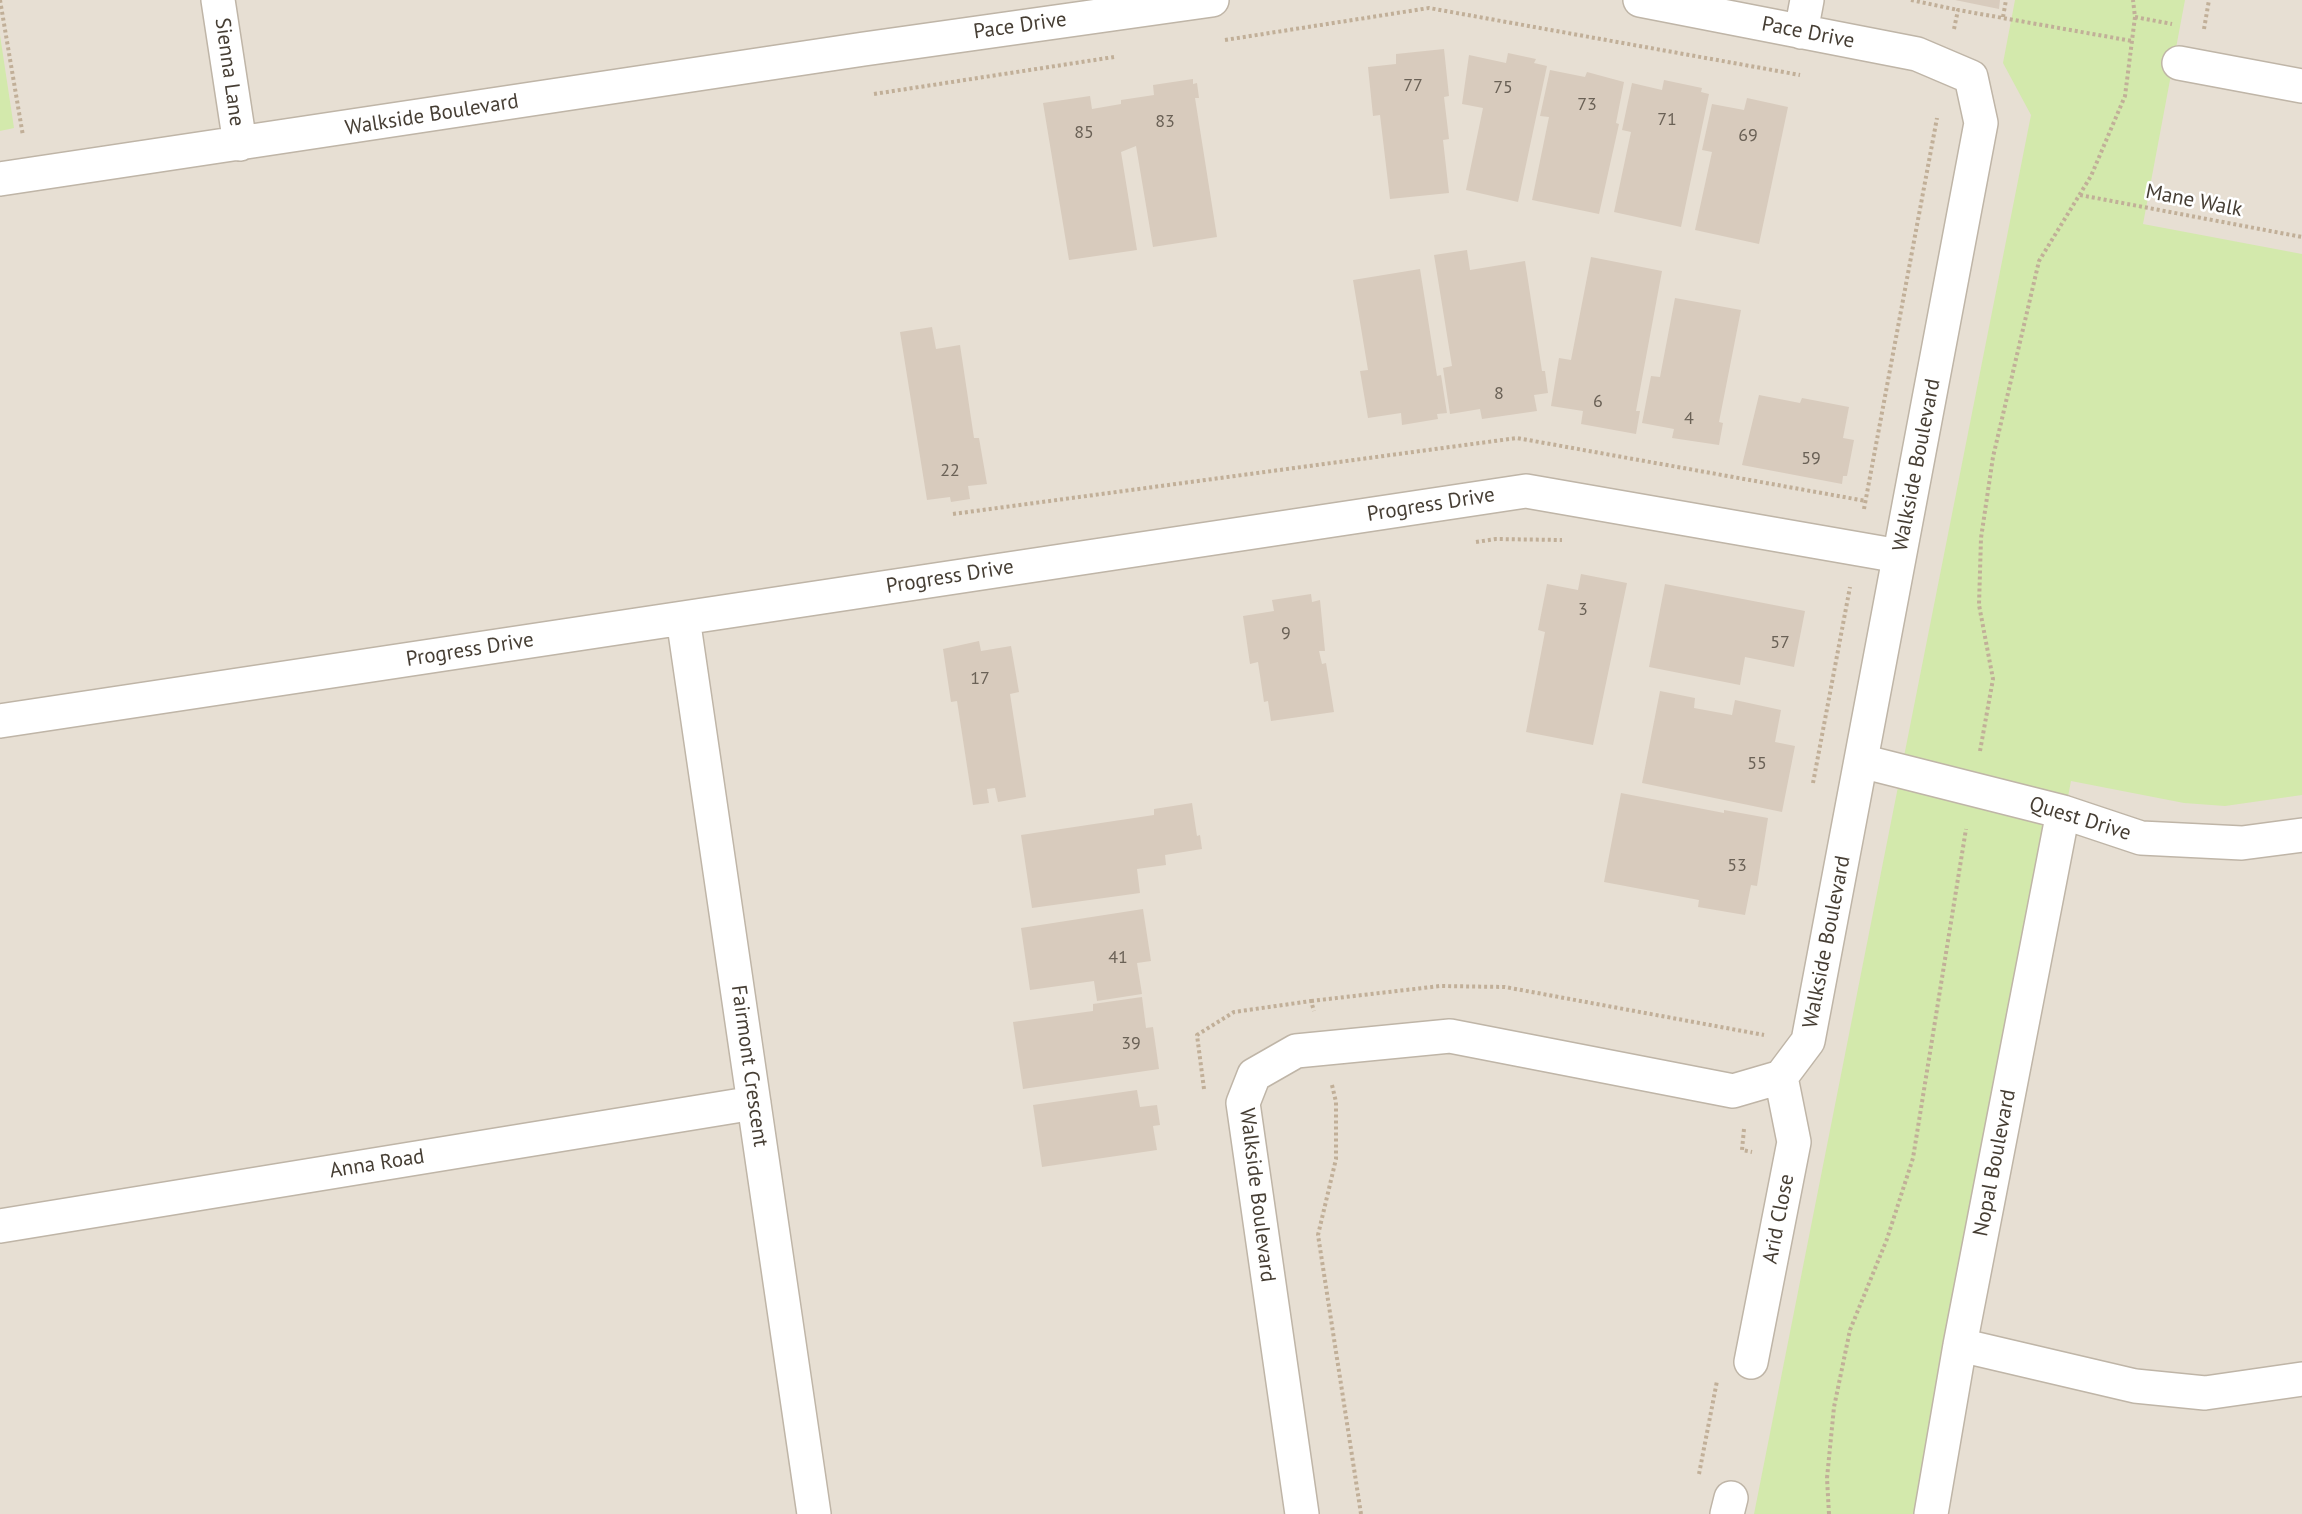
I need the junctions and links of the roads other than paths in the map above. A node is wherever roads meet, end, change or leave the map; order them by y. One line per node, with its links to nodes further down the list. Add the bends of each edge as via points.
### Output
1 (218, 0): 11 (street, Sienna Lane)
2 (1212, 0): 5 (street, Pace Drive)
3 (1640, 0): 6 (street, Pace Drive)
4 (1807, 0): 6 (street)
5 (1085, 8): 7 (street, Pace Drive)
6 (1801, 32): 9 (street, Pace Drive, via 1917,54)
7 (864, 49): 11 (street, Walkside Boulevard)
8 (2179, 63): 10 (street)
9 (1971, 77): 13 (street, Walkside Boulevard, via 1981,123)
10 (2302, 86)
11 (240, 144): 12 (street, Walkside Boulevard)
12 (15, 177)
13 (1899, 556): 14 (street, Progress Drive, via 1526,491); 16 (street, Walkside Boulevard)
14 (683, 618): 15 (street, Progress Drive); 20 (street, Fairmont Crescent)
15 (0, 721)
16 (1861, 761): 17 (street, Quest Drive); 19 (street, Walkside Boulevard, via 1808,1041)
17 (2063, 812): 18 (street, Quest Drive, via 2140,838 2242,843); 22 (street, Nopal Boulevard)
18 (2302, 835)
19 (1768, 1081): 23 (street, Arid Close, via 1794,1142); 26 (street, Walkside Boulevard, via 1733,1091 1450,1036 1296,1051 1254,1075 1243,1103)
20 (754, 1103): 21 (street, Anna Road); 25 (street, Fairmont Crescent)
21 (0, 1226)
22 (1960, 1345): 24 (street, via 2135,1386 2205,1393); 27 (street, Nopal Boulevard)
23 (1751, 1362)
24 (2302, 1379)
25 (814, 1514)
26 (1302, 1514)
27 (1931, 1514)

